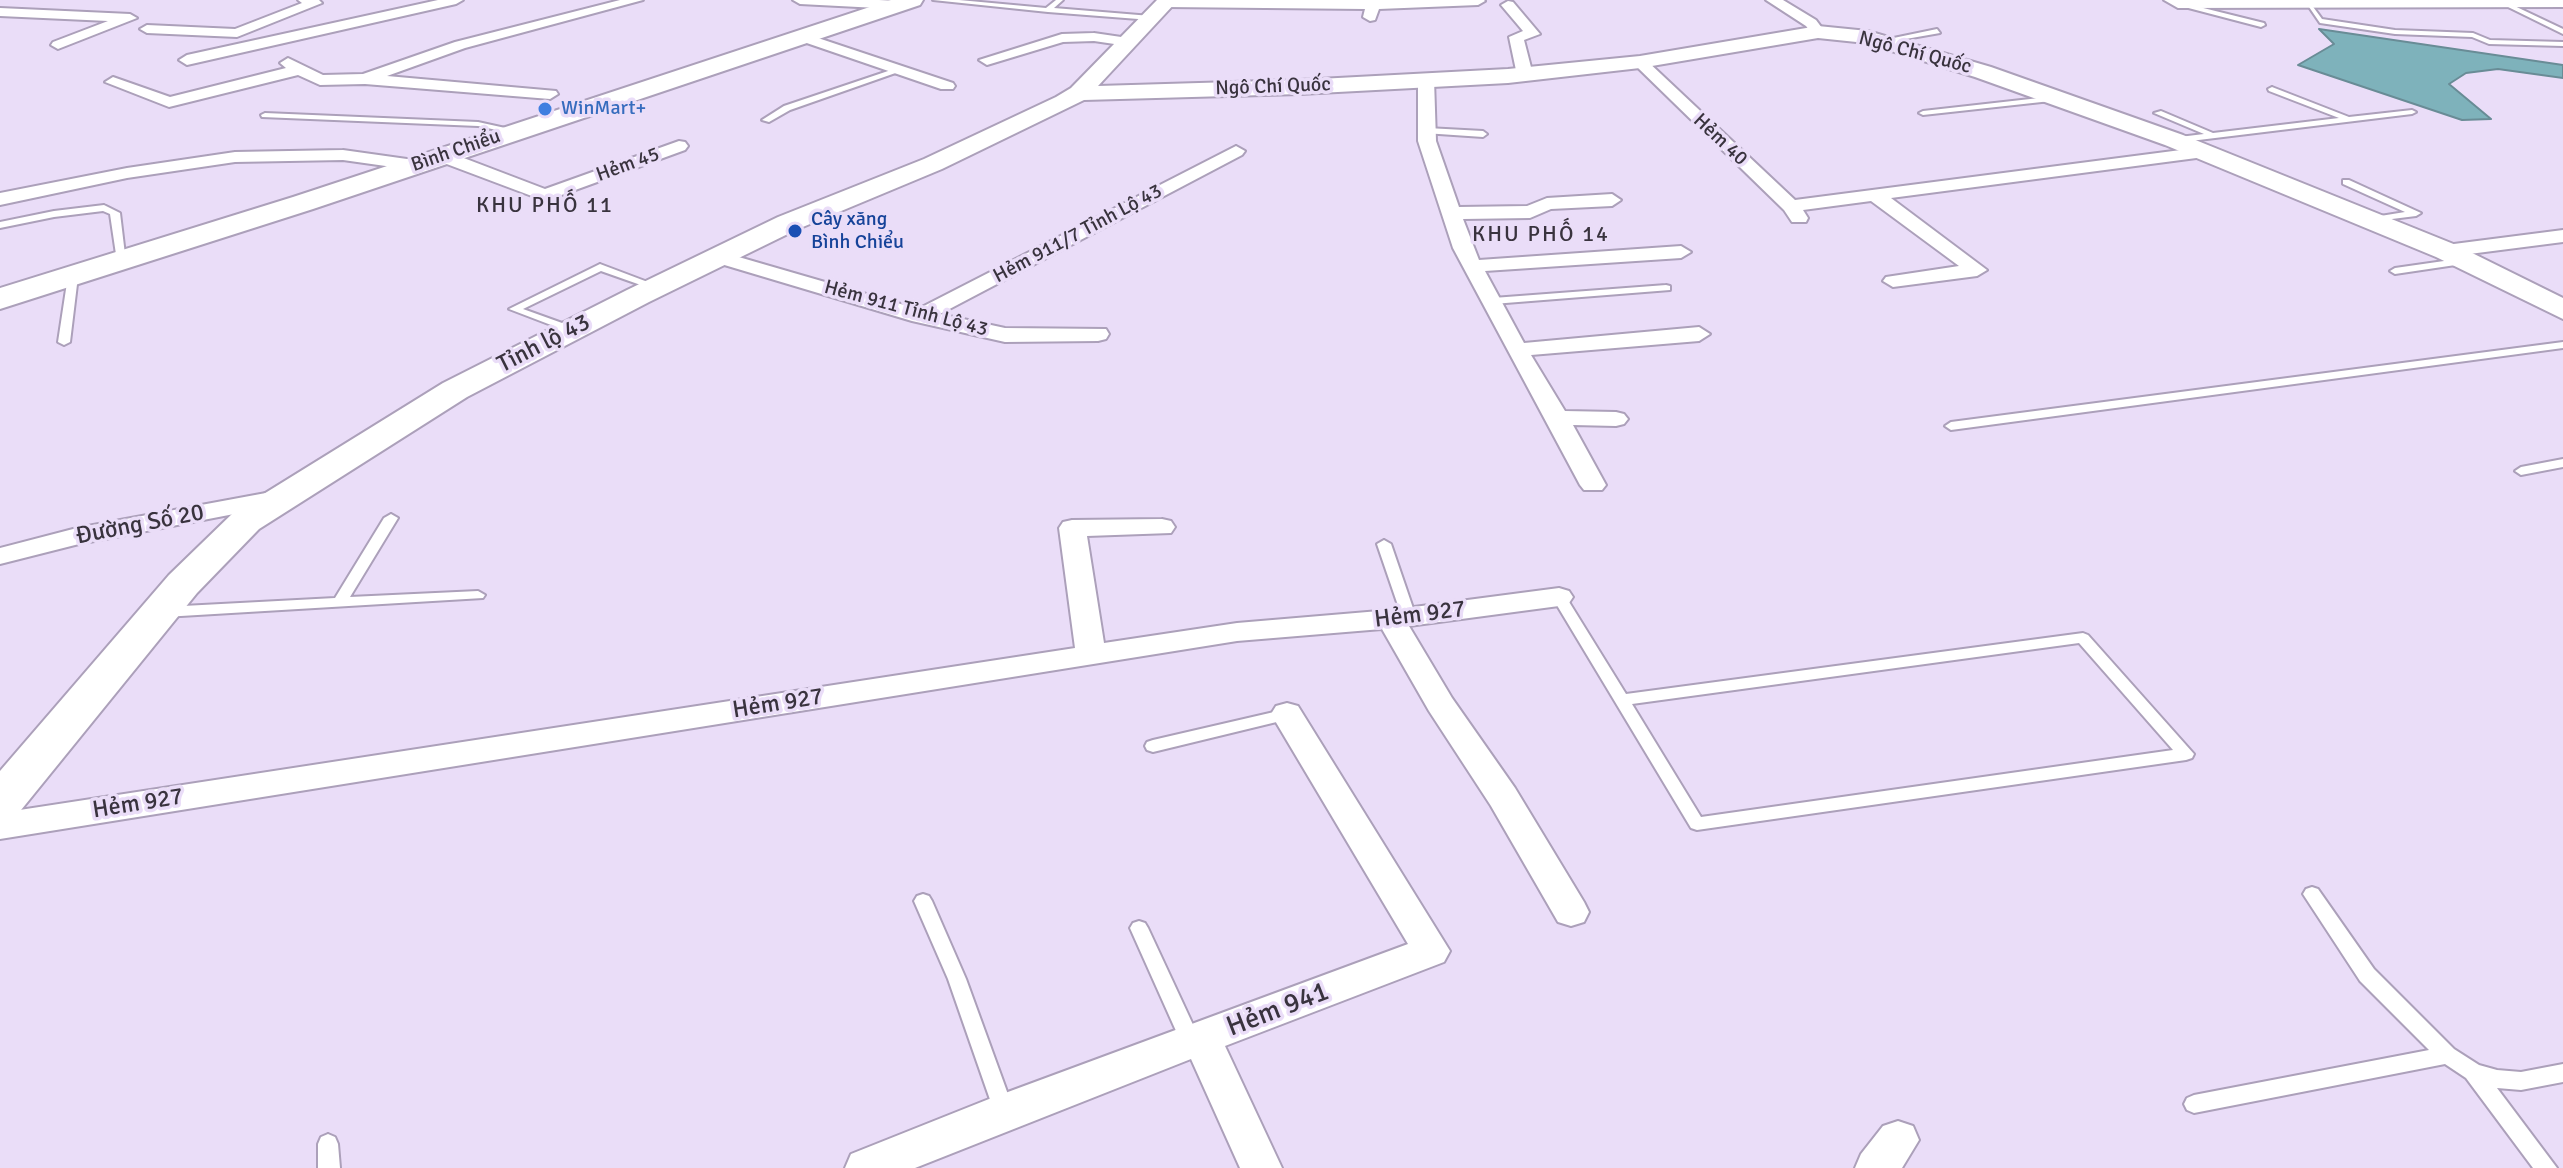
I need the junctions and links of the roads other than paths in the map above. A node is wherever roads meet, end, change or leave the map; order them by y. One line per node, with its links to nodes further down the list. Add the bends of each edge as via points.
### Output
1 (305, 0): 20 (street, via 315,3 237,33)
2 (456, 0): 29 (street)
3 (636, 0): 34 (street, via 460,45)
4 (800, 0): 12 (street)
5 (936, 0): 17 (lane)
6 (1060, 0): 17 (lane)
7 (1773, 0): 22 (street)
8 (1478, 1): 16 (street, via 1372,11)
9 (2467, 1): 11 (street); 13 (street)
10 (2175, 2): 13 (street); 19 (lane)
11 (2493, 2): 14 (street); 23 (lane)
12 (905, 3): 24 (main road, Bình Chiểu)
13 (2313, 3): 27 (lane, via 2320,21 2395,32 2473,35 2489,42)
14 (2563, 3)
15 (1508, 5): 33 (street, via 1533,34 1516,36)
16 (1162, 7): 17 (lane); 26 (main road, Tỉnh lộ 43)
17 (1048, 10)
18 (0, 12): 28 (street, via 130,18)
19 (2261, 25)
20 (147, 29)
21 (1937, 31): 25 (lane)
22 (1818, 32): 25 (main road, Ngô Chí Quốc); 31 (main road, Ngô Chí Quốc)
23 (2563, 32)
24 (803, 37): 32 (street); 48 (main road, Bình Chiểu)
25 (1883, 41): 41 (main road, Ngô Chí Quốc)
26 (1128, 42): 30 (street, via 1062,38); 39 (main road, Tỉnh lộ 43)
27 (2563, 44)
28 (58, 45)
29 (187, 60)
30 (987, 60)
31 (1640, 62): 33 (main road, Ngô Chí Quốc); 57 (street, Hẻm 40, via 1795,212)
32 (900, 70): 37 (street); 47 (lane)
33 (1525, 75): 35 (main road, Ngô Chí Quốc)
34 (365, 79): 36 (street, via 320,80 295,66 169,102); 40 (street)
35 (1426, 79): 39 (main road, Ngô Chí Quốc); 49 (street)
36 (113, 82)
37 (947, 86)
38 (2272, 89): 46 (lane)
39 (1079, 93): 66 (main road, Tỉnh lộ 43, via 933,164)
40 (550, 94)
41 (2058, 98): 43 (lane); 51 (main road, Ngô Chí Quốc, via 2174,140)
42 (2412, 112): 46 (lane)
43 (1923, 113)
44 (2158, 113): 51 (lane)
45 (265, 115): 48 (lane, via 478,124)
46 (2350, 119): 51 (lane)
47 (766, 120)
48 (515, 131): 54 (main road, Bình Chiểu)
49 (1427, 131): 50 (lane); 60 (street)
50 (1483, 134)
51 (2208, 144): 57 (street); 61 (main road, Ngô Chí Quốc)
52 (679, 146): 54 (street, Hẻm 45, via 545,195)
53 (1236, 151): 77 (street, Hẻm 911/7 Tỉnh Lộ 43)
54 (442, 156): 55 (main road, Bình Chiểu)
55 (414, 165): 58 (street, via 343,155 235,157); 67 (main road, Bình Chiểu)
56 (2346, 182): 61 (lane, via 2416,213)
57 (1875, 195): 71 (street, via 1977,270)
58 (0, 199)
59 (1612, 200): 60 (street, via 1547,204 1530,212)
60 (1452, 213): 68 (street)
61 (2371, 220): 65 (main road, Ngô Chí Quốc)
62 (0, 225): 67 (lane, via 104,208 115,213)
63 (2563, 236): 65 (street)
64 (1681, 252): 68 (street)
65 (2456, 256): 69 (lane); 76 (main road, Ngô Chí Quốc)
66 (718, 257): 72 (main road, Tỉnh lộ 43); 77 (street, Hẻm 911 Tỉnh Lộ 43)
67 (122, 261): 70 (main road, Bình Chiểu)
68 (1475, 266): 75 (street)
69 (2395, 271)
70 (73, 276): 74 (main road, Bình Chiểu); 81 (lane)
71 (1893, 281)
72 (656, 287): 78 (main road, Tỉnh lộ 43); 78 (lane, via 600,267 514,309)
73 (1666, 288): 75 (lane)
74 (0, 299)
75 (1493, 301): 83 (street)
76 (2563, 310)
77 (920, 316): 79 (street, Hẻm 911 Tỉnh Lộ 43, via 1005,335)
78 (572, 330): 90 (main road, Tỉnh lộ 43, via 455,390)
79 (1098, 334)
80 (1699, 334): 83 (street)
81 (64, 342)
82 (2563, 345): 86 (lane)
83 (1517, 350): 84 (street)
84 (1557, 418): 85 (street); 89 (street)
85 (1616, 419)
86 (1951, 426)
87 (2563, 463): 88 (lane)
88 (2521, 471)
89 (1593, 485)
90 (282, 498): 94 (street, Đường Số 20, via 77,536); 98 (main road, Tỉnh lộ 43, via 246,521)
91 (391, 518): 97 (lane)
92 (1162, 527): 100 (street, via 1072,528)
93 (1384, 544): 99 (lane)
94 (0, 556)
95 (478, 595): 97 (lane)
96 (1559, 597): 99 (street, Hẻm 927); 101 (lane)
97 (340, 602): 98 (lane)
98 (160, 612): 104 (main road, Tỉnh lộ 43)
99 (1400, 618): 100 (street, Hẻm 927, via 1237,632); 108 (street, via 1440,704)
100 (1091, 655): 105 (street, Hẻm 927)
101 (1621, 700): 101 (lane, via 1697,824 2186,754 2083,638)
102 (1287, 714): 103 (lane); 110 (street, Hẻm 941, via 1431,951)
103 (1153, 746)
104 (0, 803)
105 (0, 826)
106 (2312, 894): 111 (lane, via 2367,975)
107 (923, 901): 115 (lane)
108 (1571, 912)
109 (1139, 928): 110 (lane)
110 (1196, 1041): 115 (street, Hẻm 941); 119 (street)
111 (2447, 1055): 112 (lane); 114 (lane)
112 (2473, 1072): 113 (lane, via 2521,1081); 120 (lane)
113 (2563, 1073)
114 (2194, 1104)
115 (1004, 1112): 118 (street, Hẻm 941)
116 (328, 1144): 117 (lane)
117 (329, 1168)
118 (866, 1168)
119 (1261, 1168)
120 (2546, 1168)

